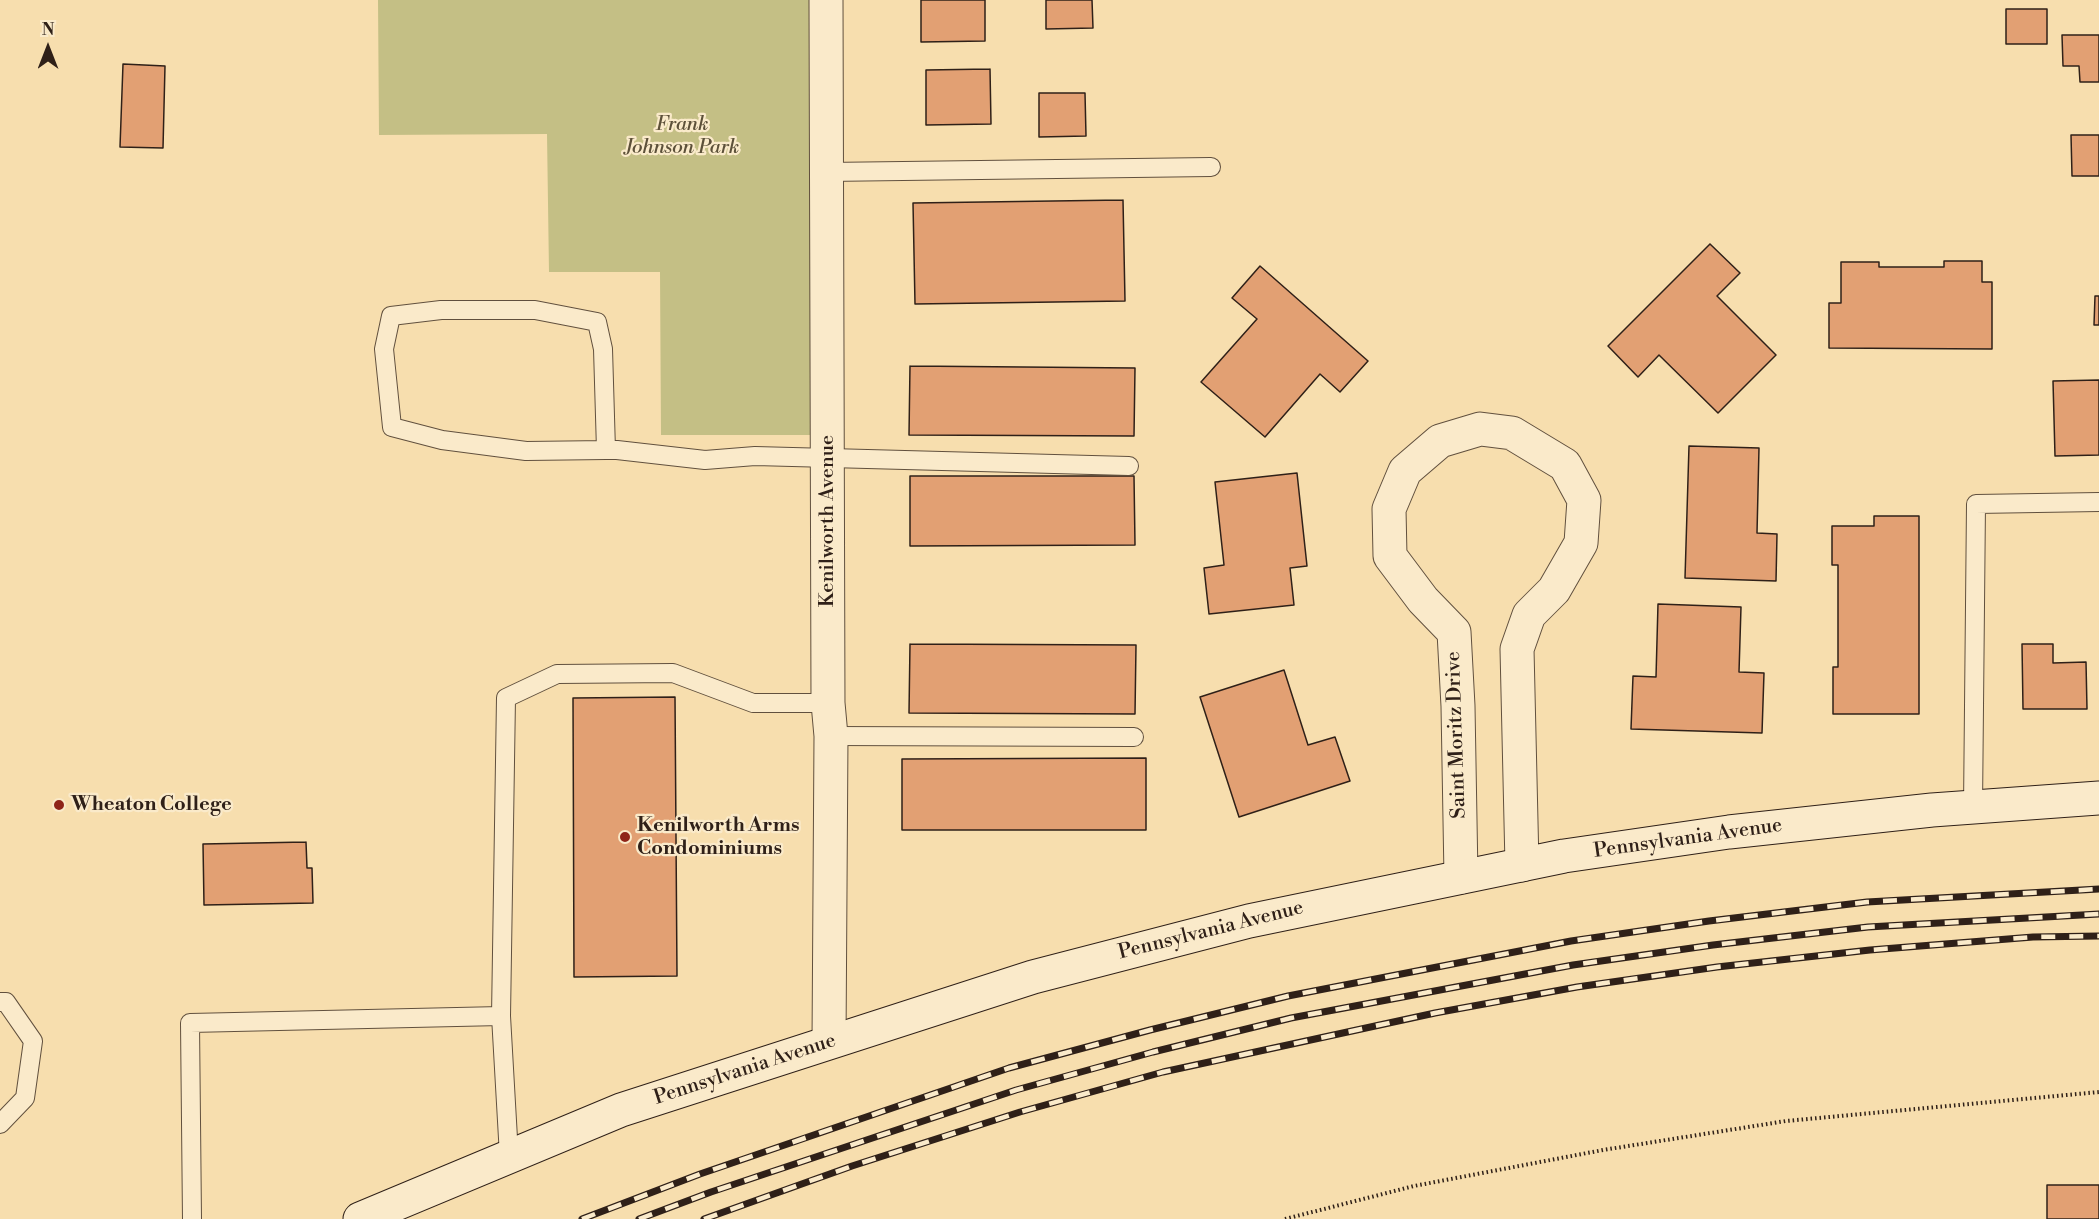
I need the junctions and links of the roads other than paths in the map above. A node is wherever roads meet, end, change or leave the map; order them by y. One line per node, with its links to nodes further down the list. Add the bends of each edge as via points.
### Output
1 (826, 0): 3 (street, Kenilworth Avenue)
2 (1211, 167): 3 (lane)
3 (826, 172): 5 (street, Kenilworth Avenue)
4 (606, 450): 4 (lane, via 526,451 442,440 392,427 384,350 391,316 441,310 535,310 597,322 603,349); 5 (lane, via 705,460 755,456)
5 (828, 458): 6 (lane); 8 (street, Kenilworth Avenue)
6 (1129, 466)
7 (2099, 502): 12 (lane, via 1976,504)
8 (828, 703): 9 (street, Kenilworth Avenue); 16 (lane, via 753,703 673,673 557,674 506,698)
9 (831, 736): 10 (lane); 17 (street, Kenilworth Avenue)
10 (1134, 737)
11 (2099, 798): 12 (street, Pennsylvania Avenue)
12 (1973, 807): 13 (street, Pennsylvania Avenue, via 1729,832)
13 (1522, 865): 14 (street, Pennsylvania Avenue); 14 (street, Saint Moritz Drive, via 1517,649 1529,615 1554,591 1581,543 1584,500 1565,465 1512,433 1480,429 1440,441 1405,471 1389,509 1390,556 1423,600 1454,632)
14 (1461, 877): 17 (street, Pennsylvania Avenue, via 1129,950)
15 (0, 1002): 18 (lane, via 6,1002 33,1041 25,1098)
16 (501, 1016): 19 (lane); 20 (lane, via 190,1023)
17 (829, 1042): 19 (street, Pennsylvania Avenue, via 621,1110)
18 (0, 1124)
19 (509, 1156): 21 (street, Pennsylvania Avenue)
20 (192, 1219)
21 (360, 1219)

